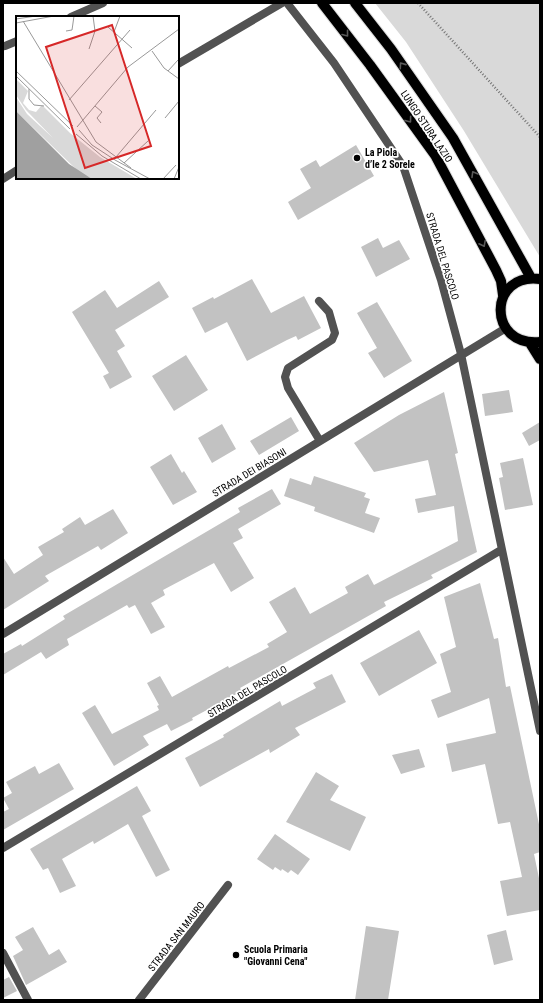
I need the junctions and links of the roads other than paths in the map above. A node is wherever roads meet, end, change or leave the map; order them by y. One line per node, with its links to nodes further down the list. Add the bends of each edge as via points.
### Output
1 (103, 3): 6 (street)
2 (282, 3): 9 (street)
3 (287, 3): 17 (street, STRADA DEL PASCOLO, via 334,63 403,166 441,280)
4 (322, 3): 13 (main road, LUNGO STURA LAZIO, one-way to 13, via 435,155 496,270)
5 (355, 3): 12 (main road, LUNGO STURA LAZIO, one-way to 5, via 453,138 391,49)
6 (73, 16)
7 (16, 41): 8 (street)
8 (6, 46)
9 (179, 63)
10 (16, 171): 11 (street)
11 (3, 179)
12 (536, 278): 13 (main road, LUNGO STURA LAZIO, via 513,284)
13 (503, 295): 15 (main road, LUNGO STURA LAZIO, via 500,309 501,319)
14 (319, 301): 19 (street, via 329,312 335,333 332,340 288,368 285,377 288,388)
15 (506, 328): 16 (main road, via 512,336 521,341); 17 (street, STRADA DEI BIASONI)
16 (535, 343): 18 (main road)
17 (461, 354): 19 (street, STRADA DEI BIASONI); 20 (street, STRADA DEL PASCOLO)
18 (540, 359)
19 (320, 441): 21 (street, STRADA DEI BIASONI)
20 (501, 550): 22 (street, STRADA DEL PASCOLO); 23 (street, STRADA DEL PASCOLO)
21 (3, 634)
22 (540, 731)
23 (3, 848)
24 (228, 885): 27 (street, STRADA SAN MAURO)
25 (3, 953): 26 (street)
26 (28, 1000)
27 (139, 1000)

